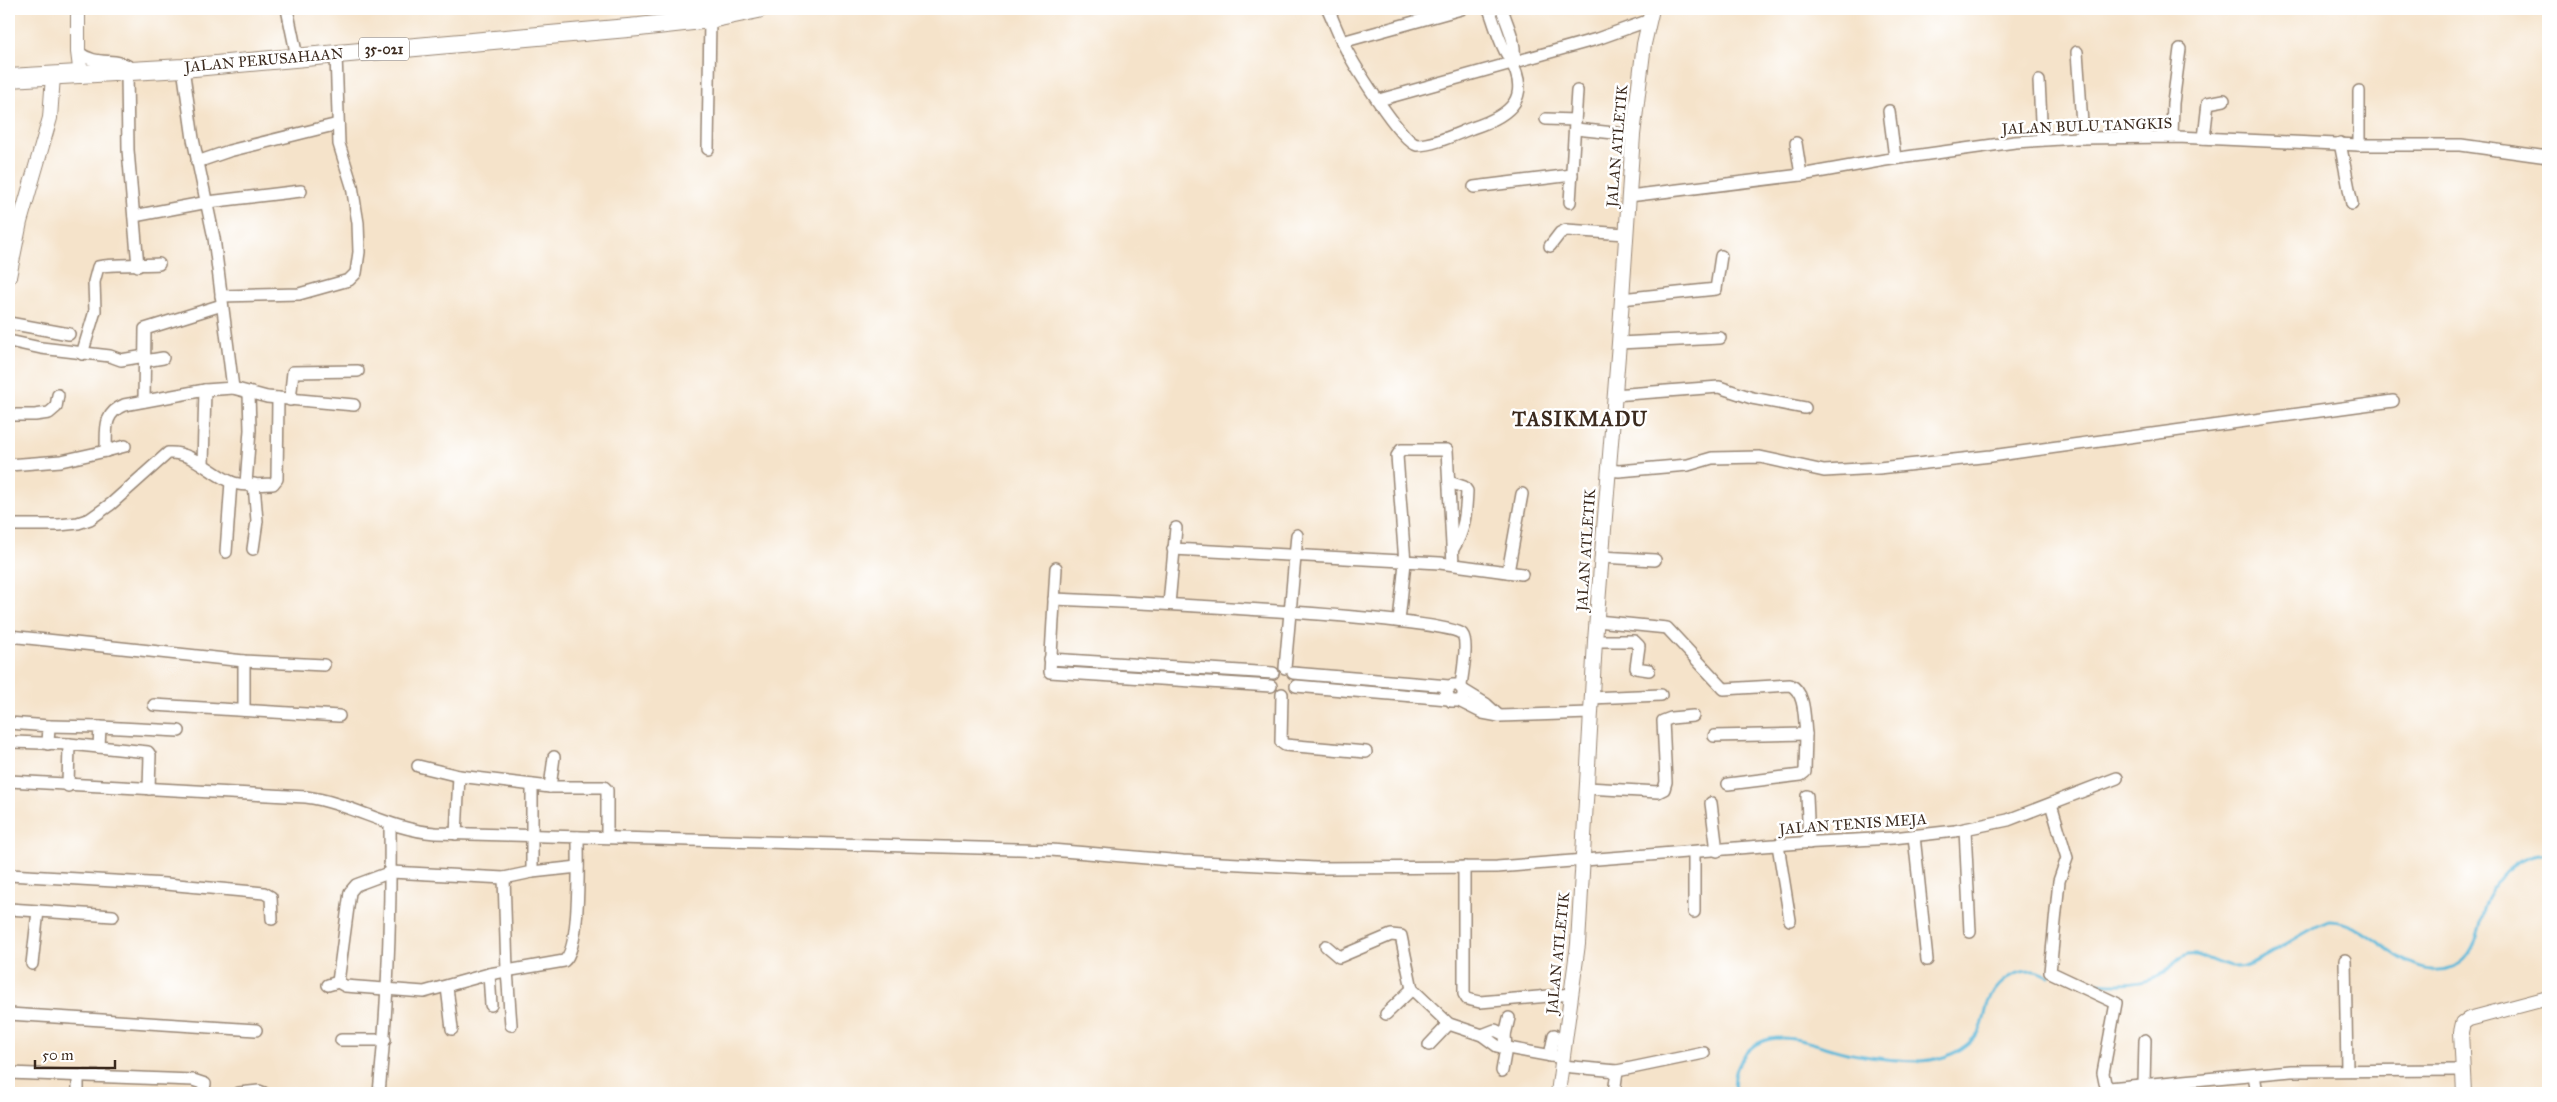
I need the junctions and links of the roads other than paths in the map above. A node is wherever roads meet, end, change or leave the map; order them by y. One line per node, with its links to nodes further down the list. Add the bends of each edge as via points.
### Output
1 (78, 9): 12 (street)
2 (287, 9): 15 (street)
3 (758, 9): 9 (main road, JALAN PERUSAHAAN / 35-021)
4 (1328, 9): 10 (street)
5 (1461, 9): 10 (street)
6 (1489, 9): 16 (street)
7 (1502, 9): 16 (street, via 1516,55)
8 (1651, 14): 16 (street, via 1597,40); 31 (street, JALAN ATLETIK, via 1644,44)
9 (710, 19): 14 (main road, JALAN PERUSAHAAN / 35-021); 39 (street)
10 (1342, 42): 25 (street)
11 (2180, 49): 32 (street)
12 (78, 52): 18 (street, via 87,60 121,64); 20 (street)
13 (2077, 52): 33 (street)
14 (336, 54): 15 (main road, JALAN PERUSAHAAN / 35-021); 29 (street)
15 (297, 57): 17 (main road, JALAN PERUSAHAAN / 35-021)
16 (1513, 62): 25 (street); 25 (street, via 1517,91 1506,114 1421,145 1407,140)
17 (183, 68): 18 (main road, JALAN PERUSAHAAN / 35-021); 42 (street)
18 (131, 72): 20 (main road, JALAN PERUSAHAAN / 35-021); 51 (street, via 128,150)
19 (53, 76): 20 (main road, JALAN PERUSAHAAN / 35-021); 21 (main road, JALAN PERUSAHAAN / 35-021); 57 (street, via 50,118 20,222)
20 (81, 76)
21 (9, 78)
22 (2040, 81): 35 (street)
23 (1577, 91): 30 (street)
24 (2359, 92): 38 (street)
25 (1379, 100)
26 (2224, 100): 34 (street, via 2208,102)
27 (1889, 111): 41 (street)
28 (1546, 120): 30 (street)
29 (338, 124): 42 (street); 59 (street, via 339,144 352,186 358,223 356,273 349,280 299,294)
30 (1576, 125): 31 (street); 44 (street)
31 (1633, 135): 47 (street, JALAN ATLETIK)
32 (2172, 137): 33 (street, JALAN BULU TANGKIS); 34 (street, JALAN BULU TANGKIS)
33 (2083, 138): 35 (street, JALAN BULU TANGKIS)
34 (2204, 138): 37 (street, JALAN BULU TANGKIS)
35 (2042, 140): 41 (street, JALAN BULU TANGKIS)
36 (1796, 143): 43 (street)
37 (2340, 143): 38 (street, JALAN BULU TANGKIS); 50 (street)
38 (2359, 145): 40 (street, JALAN BULU TANGKIS, via 2461,145)
39 (708, 149)
40 (2548, 157)
41 (1895, 158): 43 (street, JALAN BULU TANGKIS)
42 (197, 162): 48 (street)
43 (1801, 175): 47 (street, JALAN BULU TANGKIS)
44 (1572, 176): 45 (street); 49 (street)
45 (1474, 187)
46 (301, 192): 48 (street)
47 (1629, 196): 52 (street, JALAN ATLETIK)
48 (208, 202): 51 (street); 59 (street)
49 (1570, 202)
50 (2352, 204)
51 (134, 216): 56 (street)
52 (1626, 234): 53 (street, via 1566,230); 58 (street, JALAN ATLETIK)
53 (1550, 246)
54 (1720, 256): 58 (street, via 1719,286 1716,289)
55 (159, 264): 56 (street)
56 (138, 266): 65 (street, via 101,265 96,271 95,311)
57 (9, 277)
58 (1622, 299): 64 (street, JALAN ATLETIK)
59 (222, 301): 67 (street, via 144,328); 69 (street)
60 (9, 323): 61 (street)
61 (69, 334)
62 (1720, 338): 64 (street)
63 (9, 341): 65 (street)
64 (1619, 343): 73 (street, JALAN ATLETIK)
65 (82, 354): 67 (street, via 121,360)
66 (163, 358): 67 (street)
67 (145, 359): 76 (street)
68 (358, 371): 75 (street, via 293,372)
69 (233, 388): 70 (street); 71 (street)
70 (205, 390): 76 (street); 83 (street)
71 (249, 393): 74 (street); 88 (street)
72 (58, 395): 80 (street, via 56,407 49,413)
73 (1614, 395): 79 (street, via 1719,387 1760,400); 85 (street, JALAN ATLETIK)
74 (278, 398): 75 (street); 88 (street, via 276,482)
75 (290, 400): 78 (street)
76 (144, 401): 82 (street, via 124,404 111,412)
77 (2393, 401): 85 (street, via 1991,456 1879,468 1824,471 1760,457 1712,458 1688,465)
78 (354, 405)
79 (1805, 408)
80 (9, 415)
81 (125, 446): 82 (street)
82 (106, 451): 84 (street, via 61,461)
83 (202, 464): 86 (street); 90 (street, via 176,452 168,453 90,519 68,524)
84 (9, 465)
85 (1608, 470): 98 (street, JALAN ATLETIK)
86 (231, 482): 88 (street); 96 (street)
87 (1449, 482): 95 (street); 95 (street, via 1467,491 1461,536); 100 (street, via 1446,449 1402,449 1397,452)
88 (250, 484): 93 (street, via 257,521)
89 (1522, 494): 103 (street)
90 (9, 525)
91 (1176, 528): 94 (street)
92 (1297, 535): 97 (street)
93 (253, 549)
94 (1173, 549): 97 (street); 106 (street)
95 (1452, 549): 101 (street)
96 (226, 552)
97 (1294, 556): 100 (street); 107 (street)
98 (1601, 557): 99 (street); 108 (street, JALAN ATLETIK)
99 (1656, 560)
100 (1405, 563): 101 (street); 109 (street)
101 (1453, 564): 103 (street)
102 (1056, 568): 105 (street)
103 (1508, 572): 104 (street)
104 (1522, 574)
105 (1054, 599): 106 (street); 112 (street)
106 (1169, 604): 107 (street)
107 (1289, 612): 109 (street); 117 (street)
108 (1597, 620): 111 (street, JALAN ATLETIK); 135 (street, via 1667,628 1724,689 1796,687)
109 (1399, 621): 122 (street, via 1462,634 1466,642)
110 (9, 636): 113 (street)
111 (1595, 640): 116 (street, via 1634,641 1639,646 1636,668); 125 (street, JALAN ATLETIK)
112 (1050, 659): 115 (street); 119 (street, via 1050,672)
113 (244, 661): 114 (street); 127 (street)
114 (324, 665)
115 (1164, 666): 118 (street); 119 (street)
116 (1649, 670)
117 (1289, 671): 118 (street); 121 (street); 122 (street)
118 (1273, 674): 120 (street)
119 (1163, 680): 120 (street)
120 (1271, 686): 123 (street)
121 (1296, 686): 122 (street); 123 (street)
122 (1456, 692): 128 (street, via 1475,710 1499,716)
123 (1282, 694): 141 (street, via 1281,742 1285,745)
124 (1661, 695): 125 (street)
125 (1591, 698): 128 (street, JALAN ATLETIK)
126 (154, 704): 127 (street)
127 (244, 710): 129 (street)
128 (1590, 713): 151 (street, JALAN ATLETIK)
129 (339, 716)
130 (1693, 716): 151 (street, via 1664,721 1664,790)
131 (9, 723): 132 (street)
132 (49, 726): 133 (street); 138 (street)
133 (100, 727): 134 (street); 140 (street)
134 (179, 731)
135 (1806, 734): 136 (street); 147 (street, via 1805,772 1801,775)
136 (1714, 736)
137 (13, 742): 138 (street)
138 (48, 744): 139 (street)
139 (69, 744): 140 (street); 149 (street)
140 (99, 747): 152 (street, via 148,752)
141 (1366, 752)
142 (554, 757): 150 (street)
143 (418, 766): 144 (street)
144 (459, 776): 148 (street); 158 (street)
145 (2117, 778): 155 (street, JALAN TENIS MEJA)
146 (9, 781): 149 (street, JALAN TENIS MEJA)
147 (1728, 784)
148 (532, 785): 150 (street); 159 (street)
149 (68, 786): 152 (street, JALAN TENIS MEJA)
150 (550, 787): 160 (street, via 606,788)
151 (1586, 788): 167 (street, JALAN ATLETIK)
152 (149, 789): 156 (street, JALAN TENIS MEJA, via 280,795 329,801)
153 (1807, 796): 163 (street)
154 (1711, 803): 165 (street)
155 (2052, 804): 157 (street, JALAN TENIS MEJA, via 2008,820); 217 (street, via 2067,858 2058,881 2050,969 2052,975 2115,1002 2104,1072 2109,1088)
156 (390, 825): 158 (street, JALAN TENIS MEJA, via 411,831); 170 (street)
157 (1965, 830): 161 (street, JALAN TENIS MEJA); 180 (street)
158 (456, 834): 159 (street, JALAN TENIS MEJA)
159 (533, 835): 162 (street, JALAN TENIS MEJA); 171 (street)
160 (606, 836): 162 (street, JALAN TENIS MEJA); 169 (street, JALAN TENIS MEJA, via 1051,850 1184,862 1316,868)
161 (1914, 836): 163 (street, JALAN TENIS MEJA); 182 (street)
162 (578, 837): 168 (street)
163 (1808, 842): 164 (street, JALAN TENIS MEJA)
164 (1778, 845): 165 (street, JALAN TENIS MEJA); 179 (street)
165 (1717, 851): 166 (street, JALAN TENIS MEJA)
166 (1694, 852): 167 (street, JALAN TENIS MEJA); 176 (street)
167 (1583, 860): 169 (street, JALAN TENIS MEJA); 190 (street, JALAN ATLETIK)
168 (578, 867): 171 (street); 185 (street, via 575,930 570,954 564,961)
169 (1464, 867): 190 (street, via 1466,999 1480,1002)
170 (391, 872): 173 (street); 189 (street); 189 (street, via 356,885 350,892 333,984)
171 (532, 872): 173 (street)
172 (9, 875): 178 (street, via 264,893 271,897)
173 (504, 878): 185 (street)
174 (9, 909): 175 (street)
175 (38, 911): 177 (street); 184 (street)
176 (1694, 912)
177 (113, 916)
178 (272, 919)
179 (1790, 920)
180 (1970, 932)
181 (1326, 946): 188 (street, via 1339,957 1391,935 1401,936)
182 (1927, 960)
183 (2345, 960): 210 (street)
184 (32, 964)
185 (507, 970): 186 (street); 196 (street)
186 (489, 974): 187 (street); 192 (street)
187 (447, 987): 189 (street, via 424,992); 198 (street)
188 (1412, 989): 194 (street); 197 (street)
189 (387, 990): 204 (street)
190 (1572, 994): 209 (street, JALAN ATLETIK)
191 (2548, 998): 211 (street, via 2465,1021 2461,1032)
192 (491, 1005)
193 (9, 1014): 199 (street)
194 (1386, 1014)
195 (1509, 1018): 201 (street)
196 (511, 1024)
197 (1449, 1024): 200 (street); 206 (street)
198 (452, 1029)
199 (256, 1030)
200 (1482, 1035): 201 (street, via 1495,1030); 207 (street, via 1491,1044)
201 (1504, 1035): 207 (street)
202 (1554, 1035): 209 (street)
203 (341, 1040): 204 (street)
204 (385, 1040): 222 (street)
205 (2145, 1040): 217 (street)
206 (1429, 1045)
207 (1506, 1048): 209 (street); 212 (street)
208 (1704, 1053): 213 (street)
209 (1558, 1060): 213 (street); 223 (street, JALAN ATLETIK)
210 (2347, 1069): 211 (street); 215 (street)
211 (2462, 1070): 226 (street)
212 (1502, 1071)
213 (1617, 1071): 224 (street)
214 (9, 1073): 216 (street)
215 (2254, 1075): 217 (street); 225 (street)
216 (78, 1076): 218 (street); 219 (street, via 198,1081 206,1086)
217 (2144, 1084)
218 (78, 1093)
219 (203, 1093)
220 (239, 1093): 221 (street, via 259,1090)
221 (264, 1093)
222 (379, 1093)
223 (1558, 1093)
224 (1614, 1093)
225 (2257, 1093)
226 (2464, 1093)

